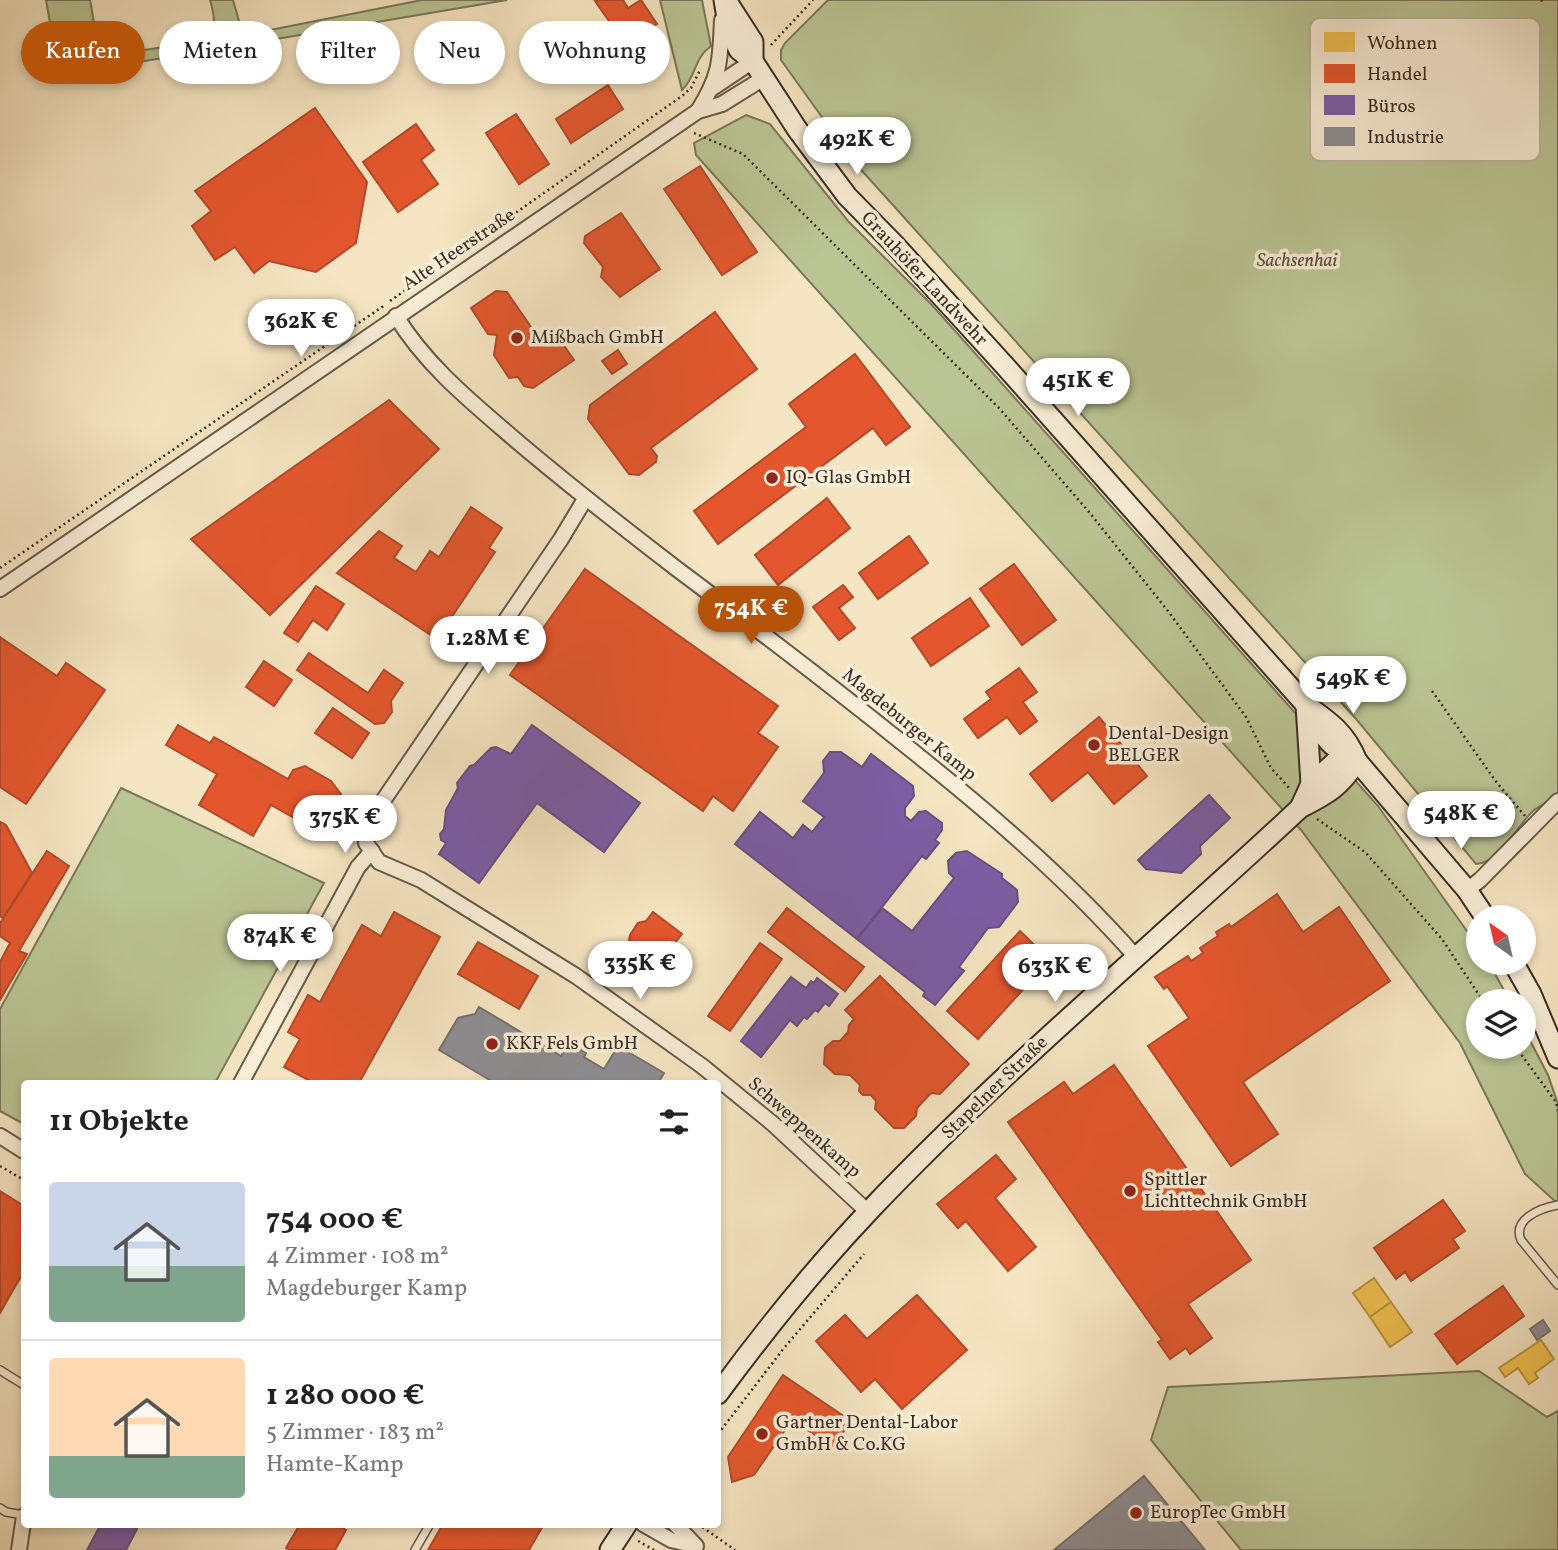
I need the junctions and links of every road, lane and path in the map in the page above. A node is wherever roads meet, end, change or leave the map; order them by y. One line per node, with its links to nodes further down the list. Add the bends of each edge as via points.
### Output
1 (724, 0): 3 (street, Alte Heerstraße); 4 (street, Grauhöfer Landwehr, via 753,42)
2 (813, 0): 4 (path)
3 (721, 57): 5 (street, Alte Heerstraße); 10 (path, via 706,55 691,88 682,96)
4 (759, 70): 5 (street, Alte Heerstraße); 6 (street, Alte Heerstraße, via 722,104); 13 (street, Grauhöfer Landwehr, via 847,196 996,356)
5 (711, 89): 6 (street, Alte Heerstraße)
6 (698, 111): 7 (street, Alte Heerstraße)
7 (671, 130): 8 (street, Alte Heerstraße); 16 (path, via 697,134 743,154 999,408 1168,611 1246,717 1271,768)
8 (396, 316): 9 (street, Magdeburger Kamp, via 409,339 455,389); 11 (street, Alte Heerstraße)
9 (585, 499): 19 (street, via 370,820); 22 (street, Magdeburger Kamp, via 935,769 1013,834)
10 (0, 568)
11 (0, 589)
12 (1432, 691): 18 (path)
13 (1306, 705): 14 (street, Grauhöfer Landwehr, via 1337,728); 15 (street)
14 (1357, 761): 15 (street, Stapelner Straße, via 1335,762); 16 (street, Stapelner Straße, via 1345,780 1324,796); 20 (street, Grauhöfer Landwehr)
15 (1311, 784): 16 (street, Stapelner Straße)
16 (1295, 799): 22 (street, Stapelner Straße); 24 (path, via 1365,852 1442,939)
17 (1558, 801): 18 (street)
18 (1534, 827): 20 (street)
19 (369, 847): 27 (street); 28 (street, Schweppenkamp, via 379,862 421,880 576,976)
20 (1467, 890): 21 (street, Grauhöfer Landwehr)
21 (1477, 905)
22 (1136, 957): 36 (street, Stapelner Straße)
23 (1520, 975): 25 (street)
24 (1475, 989)
25 (1558, 1058)
26 (1525, 1059): 30 (path)
27 (243, 1080)
28 (719, 1080)
29 (721, 1081): 36 (street, Schweppenkamp)
30 (1558, 1111)
31 (0, 1136): 32 (street)
32 (21, 1149)
33 (0, 1166): 34 (path)
34 (21, 1178)
35 (1558, 1205): 38 (lane, via 1536,1212 1519,1226 1518,1233)
36 (868, 1212): 41 (street, Stapelner Straße, via 768,1326)
37 (864, 1254): 42 (path)
38 (1558, 1285)
39 (0, 1370): 40 (lane)
40 (21, 1383)
41 (721, 1390)
42 (721, 1430)
43 (0, 1508): 44 (lane)
44 (21, 1514)
45 (22, 1528): 52 (street)
46 (428, 1528): 53 (lane)
47 (624, 1528): 54 (street)
48 (650, 1528): 51 (street)
49 (680, 1528): 51 (street)
50 (704, 1528): 55 (path)
51 (697, 1547)
52 (19, 1550)
53 (415, 1550)
54 (610, 1550)
55 (735, 1550)

